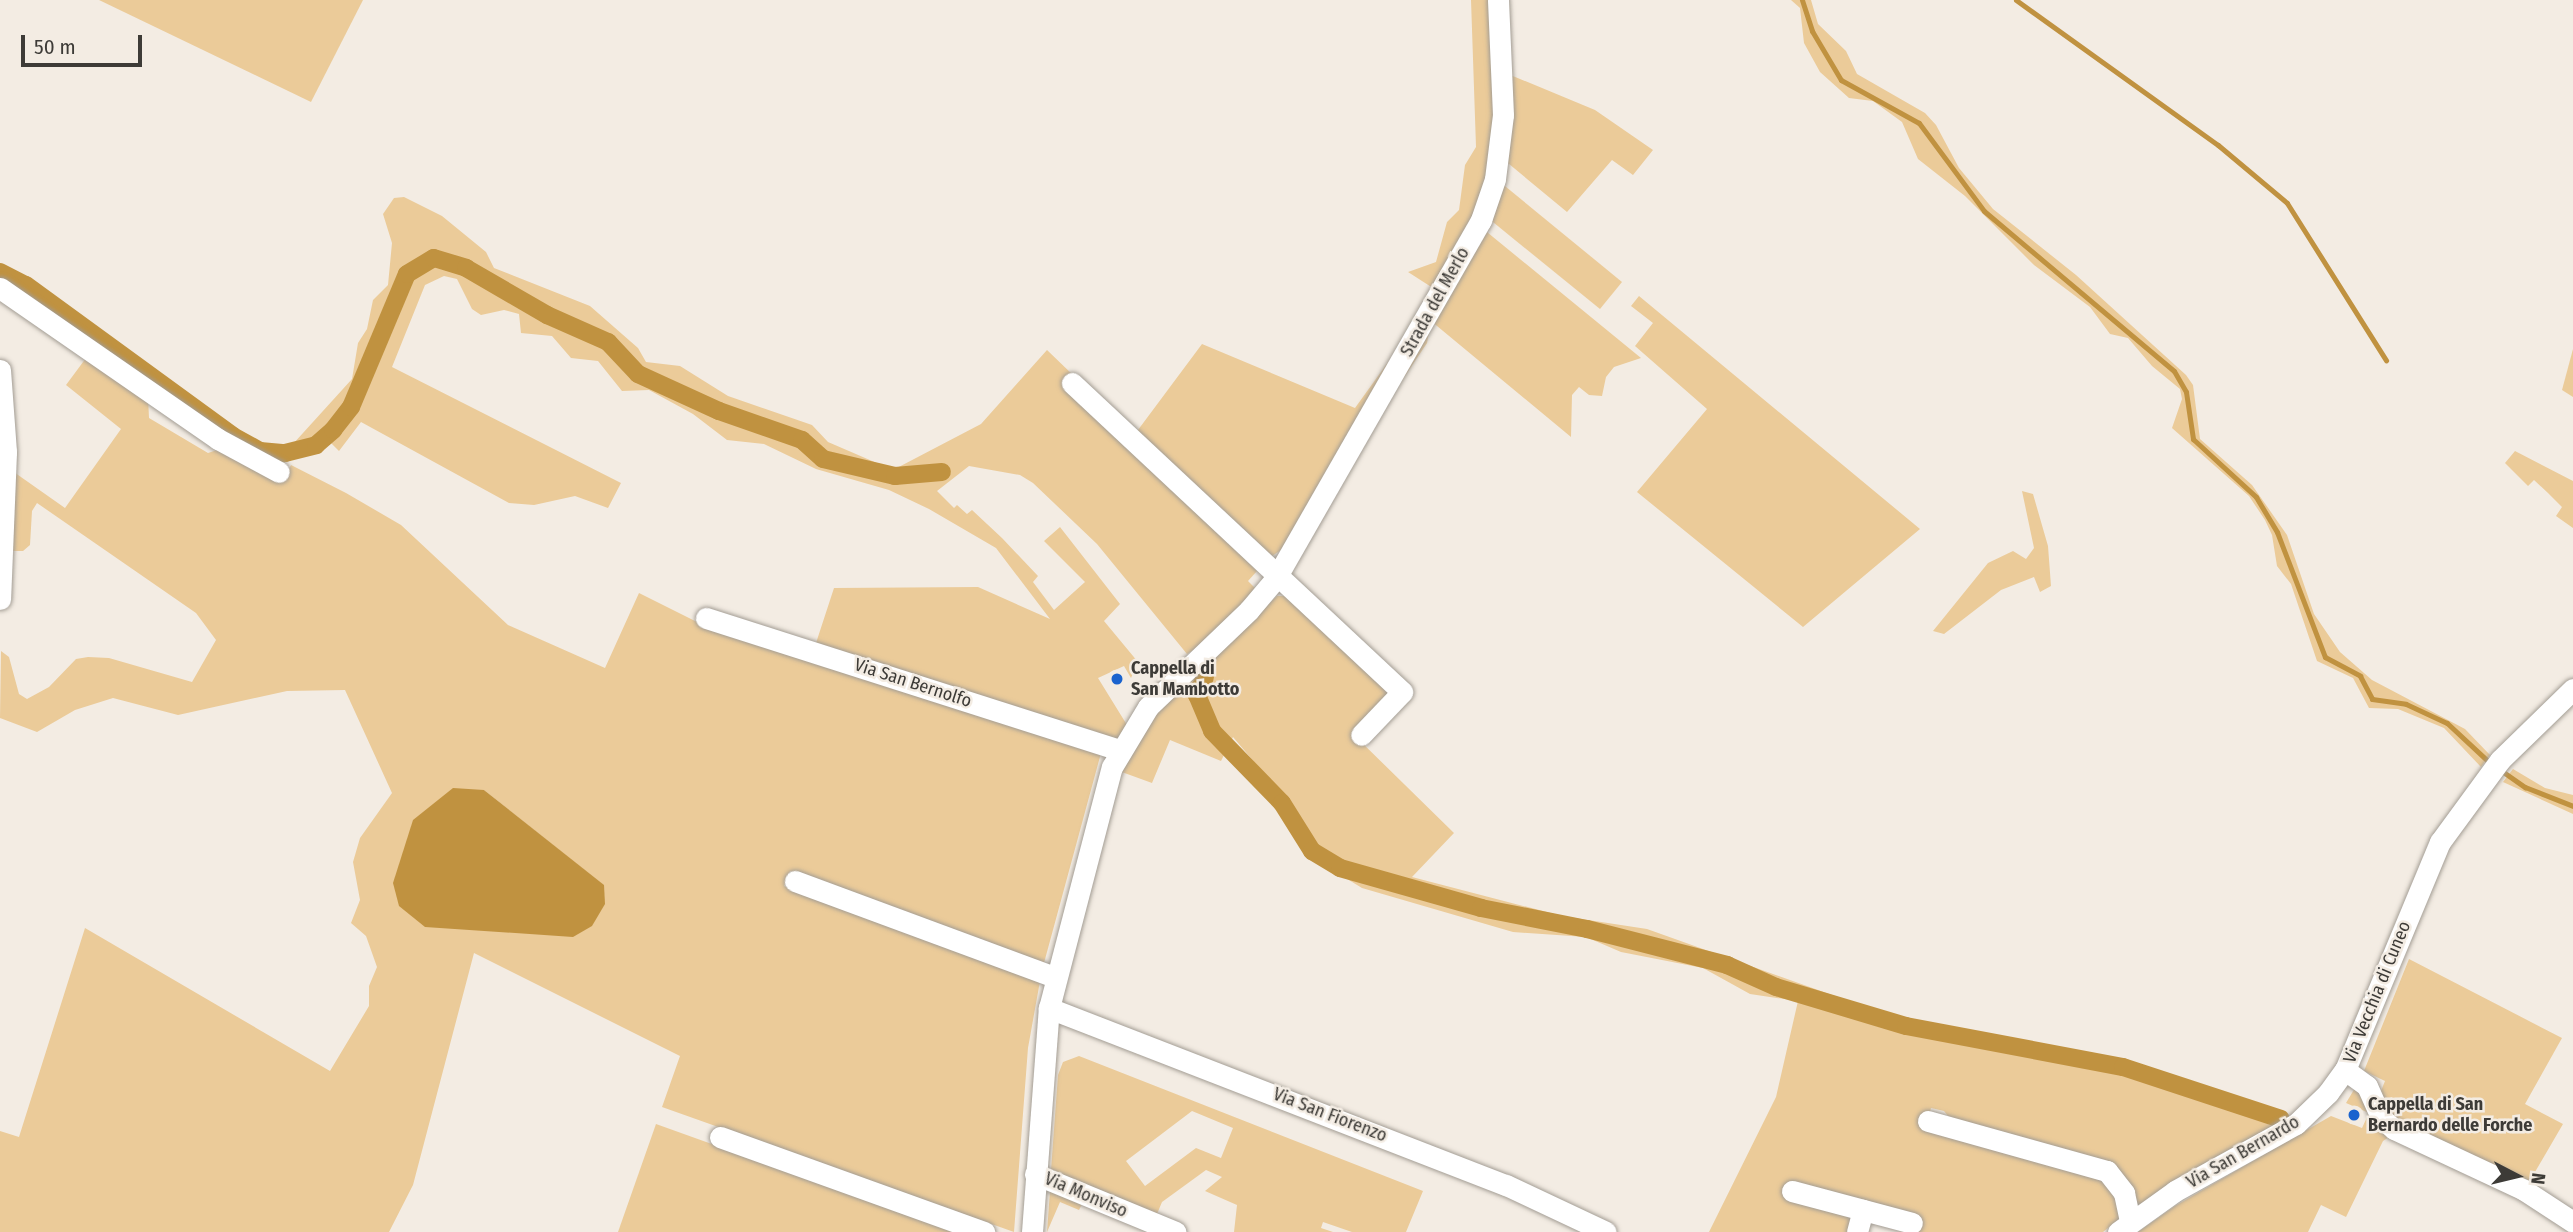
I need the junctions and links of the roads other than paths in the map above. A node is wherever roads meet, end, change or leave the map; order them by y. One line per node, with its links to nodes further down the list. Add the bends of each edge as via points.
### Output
1 (1498, 0): 6 (street, Strada del Merlo, via 1504,104 1487,208)
2 (0, 288): 5 (street, via 218,439)
3 (0, 370): 7 (street, via 6,452)
4 (1072, 383): 6 (street)
5 (279, 472)
6 (1276, 578): 10 (street, via 1402,692); 11 (street, via 1249,610 1155,699)
7 (0, 599)
8 (706, 618): 11 (street, Via San Bernolfo)
9 (2573, 689): 15 (street, Via Vecchia di Cuneo, via 2494,767 2457,814 2426,871)
10 (1361, 735)
11 (1120, 750): 13 (street, via 1106,784)
12 (795, 881): 13 (street)
13 (1055, 977): 14 (street)
14 (1049, 1008): 18 (street); 27 (street, Via San Fiorenzo, via 1506,1185)
15 (2345, 1070): 21 (street, Via Vecchia di Cuneo, via 2367,1086 2381,1118 2394,1129 2524,1189); 23 (street, Via San Bernardo, via 2296,1124 2175,1191)
16 (1928, 1121): 23 (street, Via San Bernardo, via 2106,1171 2124,1193)
17 (720, 1137): 24 (street)
18 (1035, 1174): 25 (street); 26 (street, Via Monviso)
19 (1792, 1191): 20 (street)
20 (1863, 1210): 22 (street); 28 (street)
21 (2573, 1222)
22 (1912, 1223)
23 (2124, 1227)
24 (984, 1232)
25 (1032, 1232)
26 (1176, 1232)
27 (1606, 1232)
28 (1857, 1232)

